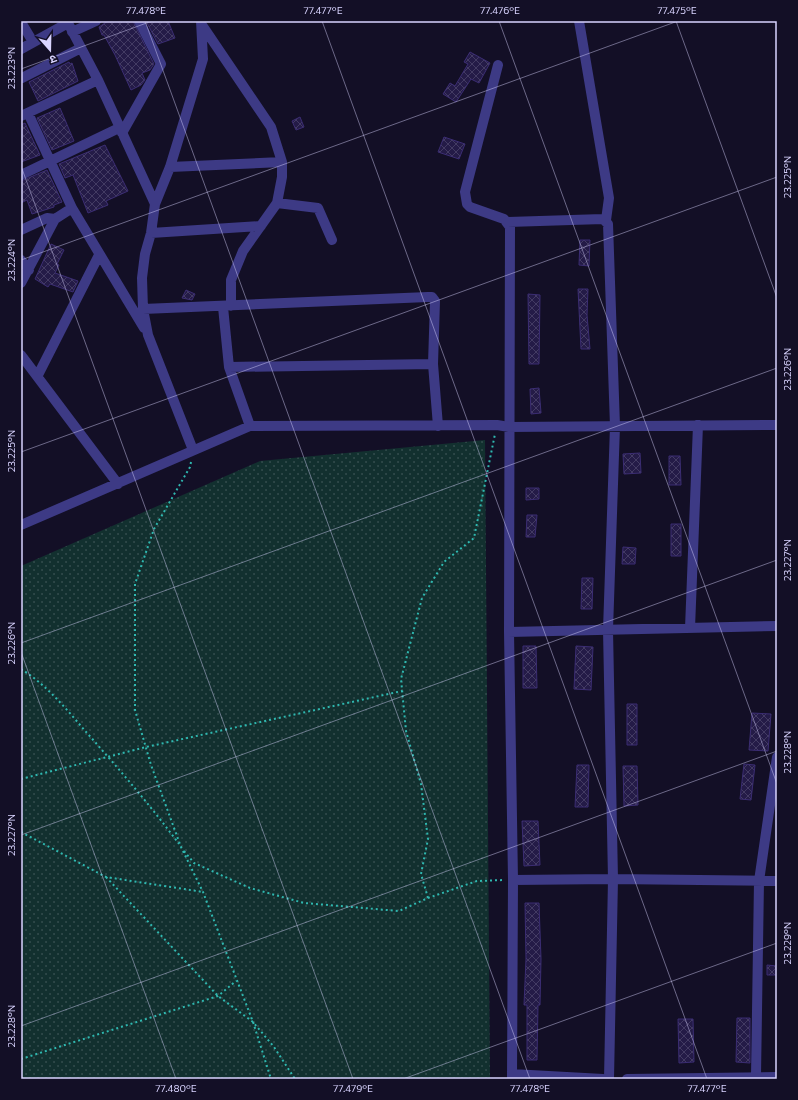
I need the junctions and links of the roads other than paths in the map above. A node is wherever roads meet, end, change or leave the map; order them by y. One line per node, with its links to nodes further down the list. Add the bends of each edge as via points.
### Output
1 (96, 21): 6 (street)
2 (139, 21): 14 (street, via 161,64)
3 (579, 21): 23 (street, via 609,198)
4 (21, 22): 7 (street)
5 (202, 23): 16 (street, via 271,127); 17 (street, via 203,58)
6 (72, 32): 7 (street, via 68,23); 8 (street)
7 (33, 42): 9 (street)
8 (81, 48): 11 (street); 12 (street)
9 (21, 49)
10 (498, 65): 24 (street, via 465,192 470,207)
11 (22, 78)
12 (98, 80): 13 (street); 14 (street)
13 (25, 114): 15 (street)
14 (120, 130): 15 (street); 20 (street)
15 (50, 160): 18 (street); 21 (street)
16 (282, 162): 17 (street); 19 (street)
17 (170, 167): 20 (street)
18 (21, 175)
19 (277, 203): 25 (street); 28 (street, via 318,208)
20 (155, 204): 27 (street)
21 (72, 208): 22 (street); 29 (street)
22 (55, 219): 26 (street, via 47,218); 31 (street)
23 (606, 220): 24 (street); 44 (street)
24 (508, 222): 45 (street)
25 (262, 226): 27 (street); 33 (street, via 243,251 231,280)
26 (21, 230)
27 (151, 233): 34 (street, via 142,278)
28 (332, 240)
29 (99, 255): 35 (street); 39 (street)
30 (21, 260): 31 (street)
31 (28, 270): 32 (street)
32 (21, 283)
33 (227, 306): 34 (street); 37 (street, via 432,297 435,301); 38 (street)
34 (143, 309): 35 (street)
35 (148, 335): 46 (street)
36 (21, 355): 39 (street)
37 (433, 364): 38 (street); 43 (street)
38 (229, 366): 42 (street)
39 (38, 375): 47 (street)
40 (698, 425): 41 (street); 44 (street); 50 (street)
41 (777, 425)
42 (250, 426): 43 (street); 46 (street)
43 (438, 426): 45 (street)
44 (615, 426): 45 (street); 51 (street)
45 (509, 427): 52 (street)
46 (192, 450): 47 (street)
47 (118, 484): 48 (street)
48 (21, 525)
49 (777, 626): 50 (street)
50 (690, 628): 51 (street)
51 (608, 630): 52 (street); 54 (street)
52 (509, 632): 55 (street)
53 (777, 757): 56 (street)
54 (613, 879): 55 (street); 56 (street); 63 (street)
55 (513, 880): 58 (street)
56 (759, 881): 57 (street); 59 (street)
57 (777, 881)
58 (512, 1076): 62 (street)
59 (756, 1076): 60 (street); 61 (street)
60 (777, 1077)
61 (711, 1078): 64 (street)
62 (603, 1079)
63 (609, 1079)
64 (627, 1079)

